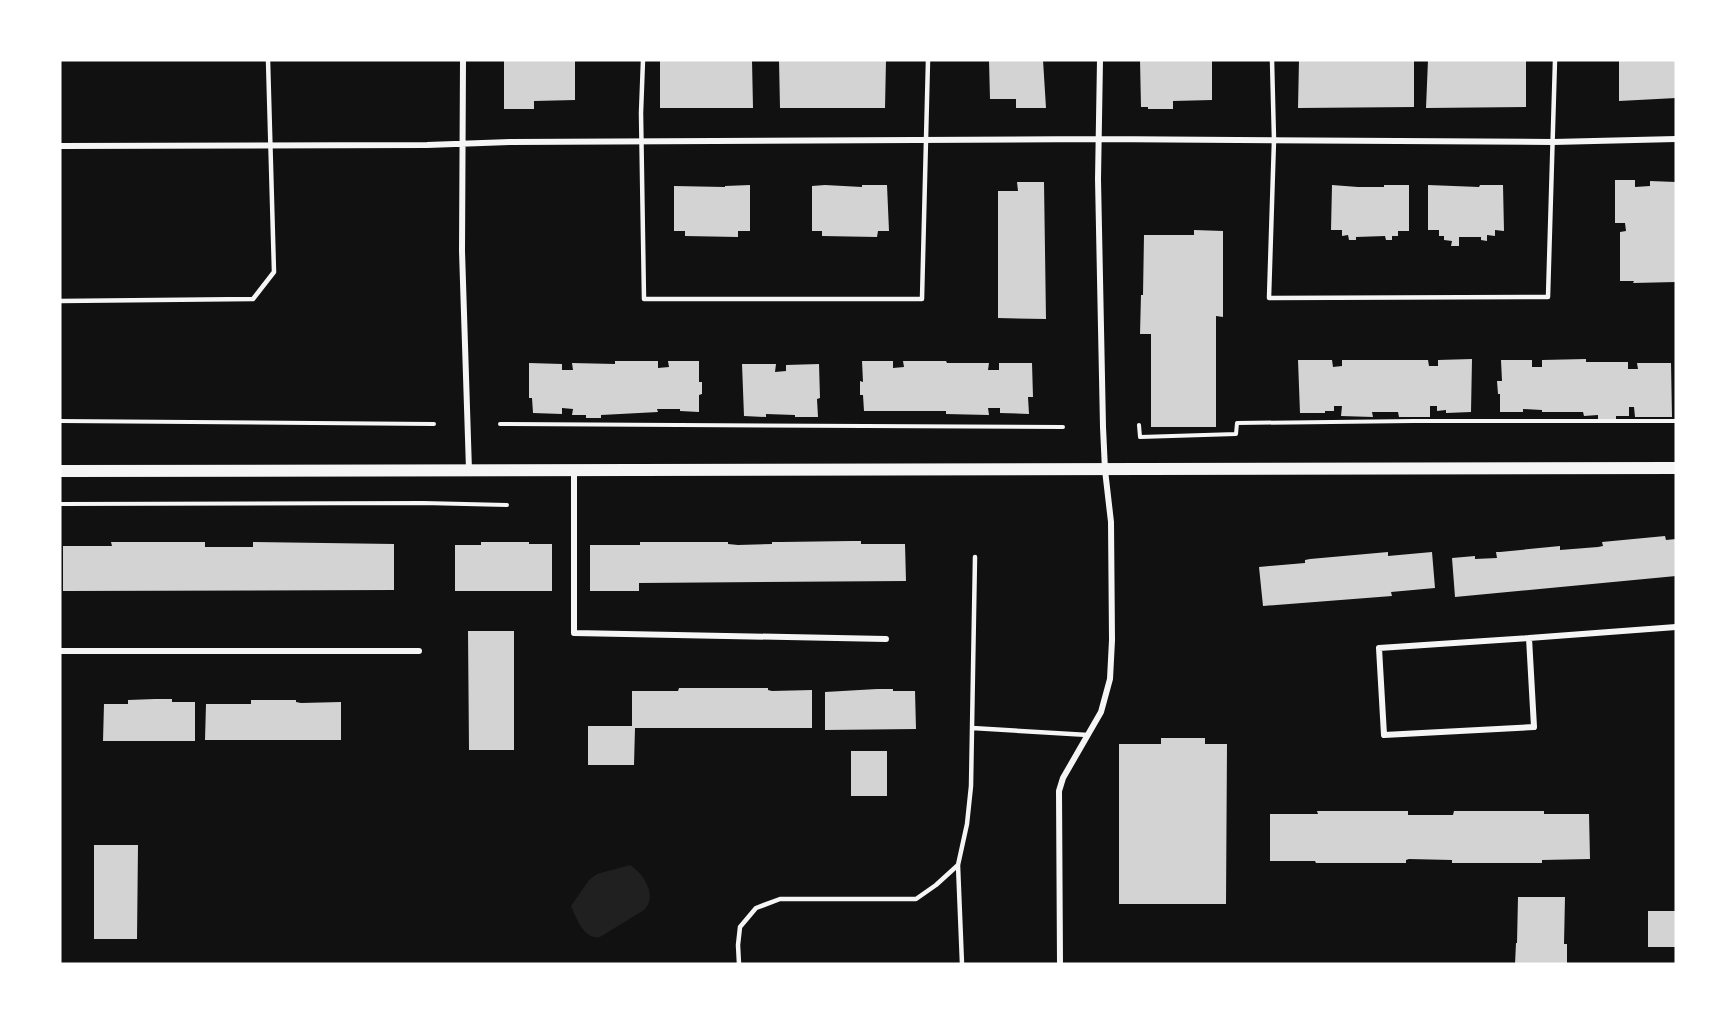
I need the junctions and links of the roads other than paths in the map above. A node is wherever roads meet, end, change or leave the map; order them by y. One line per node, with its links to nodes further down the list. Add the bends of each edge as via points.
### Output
1 (268, 60): 16 (lane)
2 (463, 60): 14 (street)
3 (643, 60): 11 (lane)
4 (928, 60): 12 (lane)
5 (1100, 60): 8 (street)
6 (1272, 60): 10 (lane)
7 (1555, 60): 13 (lane)
8 (1099, 139): 10 (street); 12 (street); 20 (street)
9 (1676, 139): 13 (street)
10 (1274, 140): 13 (street); 13 (lane, via 1269,298 1548,297)
11 (641, 141): 12 (street); 12 (lane, via 644,299 922,299); 14 (street)
12 (927, 141)
13 (1553, 142)
14 (462, 144): 16 (street); 19 (street)
15 (60, 146): 16 (street)
16 (271, 146): 17 (lane, via 274,272 253,299)
17 (60, 301)
18 (1676, 468): 20 (main road)
19 (469, 470): 21 (main road); 22 (main road)
20 (1105, 470): 22 (main road); 30 (street, via 1111,522 1110,679 1101,712)
21 (60, 471)
22 (574, 471): 25 (street, via 574,633)
23 (975, 557): 29 (lane)
24 (1676, 627): 26 (street)
25 (886, 639)
26 (1529, 639): 26 (street, via 1534,727 1384,735 1379,648)
27 (60, 651): 28 (street)
28 (419, 651)
29 (972, 728): 30 (lane); 31 (lane, via 971,786)
30 (1088, 735): 34 (street, via 1059,791)
31 (958, 865): 32 (lane, via 916,899 780,899 756,908 740,927); 33 (lane)
32 (739, 964)
33 (962, 964)
34 (1060, 964)

